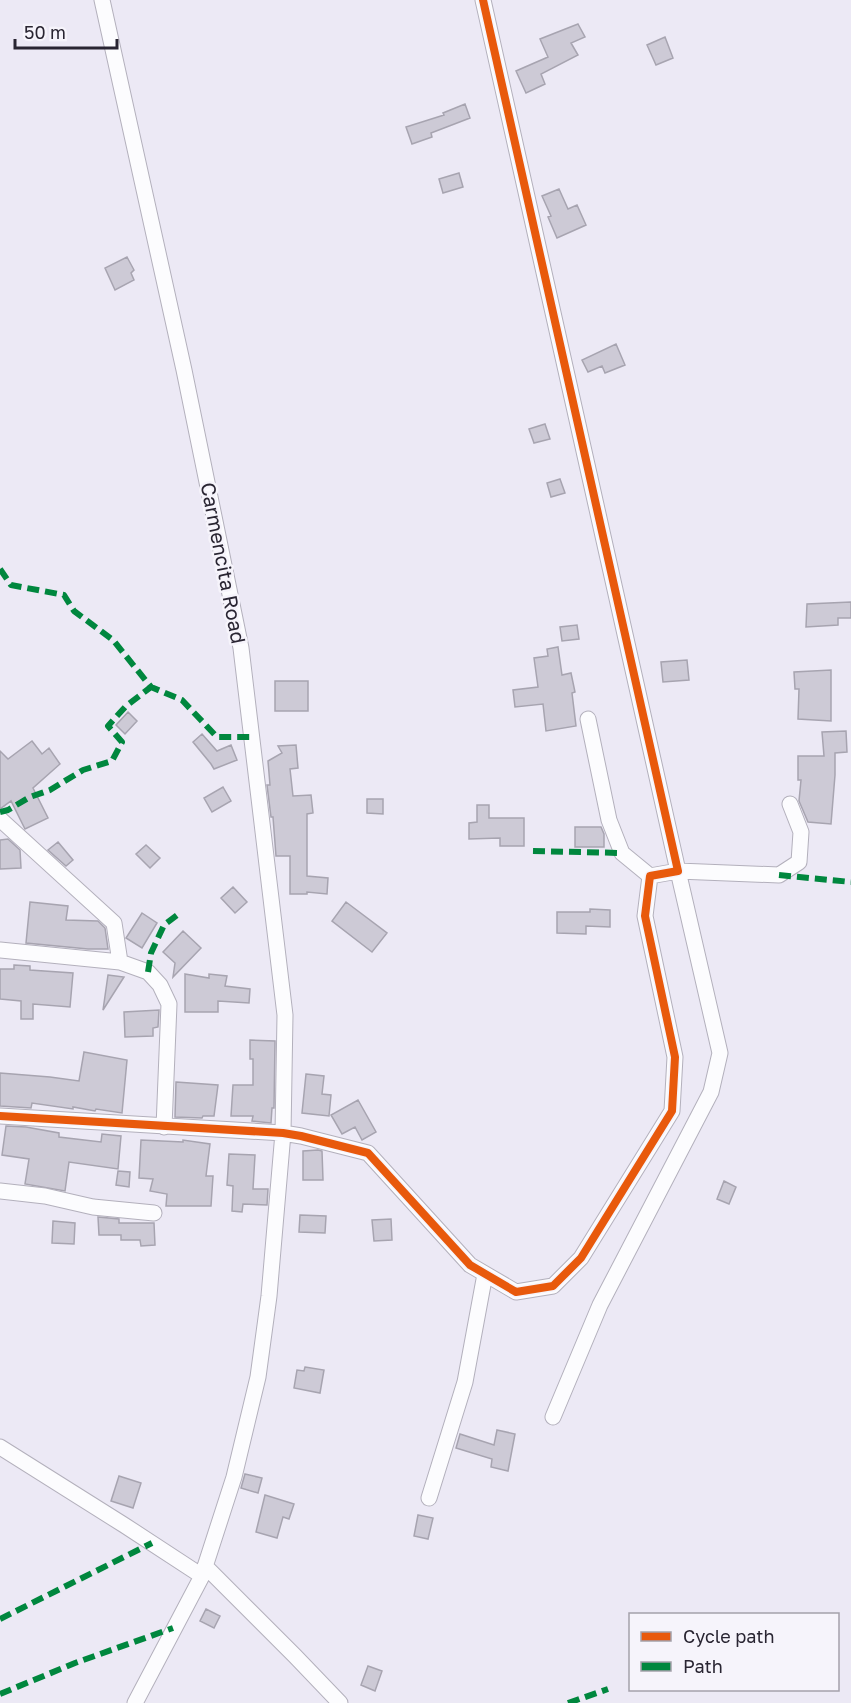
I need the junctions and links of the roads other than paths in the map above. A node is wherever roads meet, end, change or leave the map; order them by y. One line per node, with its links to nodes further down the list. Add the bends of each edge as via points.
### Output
1 (102, 0): 12 (street, Carmencita Road, via 241,648 285,1015)
2 (483, 0): 6 (street)
3 (588, 719): 7 (street, via 609,820 622,853)
4 (790, 804): 6 (street, via 801,832 799,862 779,875)
5 (0, 819): 9 (street, via 114,922)
6 (678, 871): 7 (street); 16 (street, via 720,1053 714,1083 600,1305)
7 (650, 876): 15 (street, via 645,916 675,1057 672,1111 581,1258 553,1286 516,1292)
8 (0, 950): 9 (street)
9 (120, 962): 11 (street, via 148,972 169,1004)
10 (0, 1116): 11 (street)
11 (165, 1127): 12 (street)
12 (283, 1133): 15 (street, via 369,1153 470,1265); 19 (street, Carmencita Road, via 258,1377 234,1477)
13 (0, 1191): 14 (street)
14 (154, 1213)
15 (485, 1274): 18 (street, via 465,1382)
16 (553, 1418)
17 (0, 1447): 19 (street)
18 (429, 1498)
19 (203, 1571): 20 (street, Carmencita Road); 21 (street, via 296,1656)
20 (135, 1703)
21 (340, 1703)

